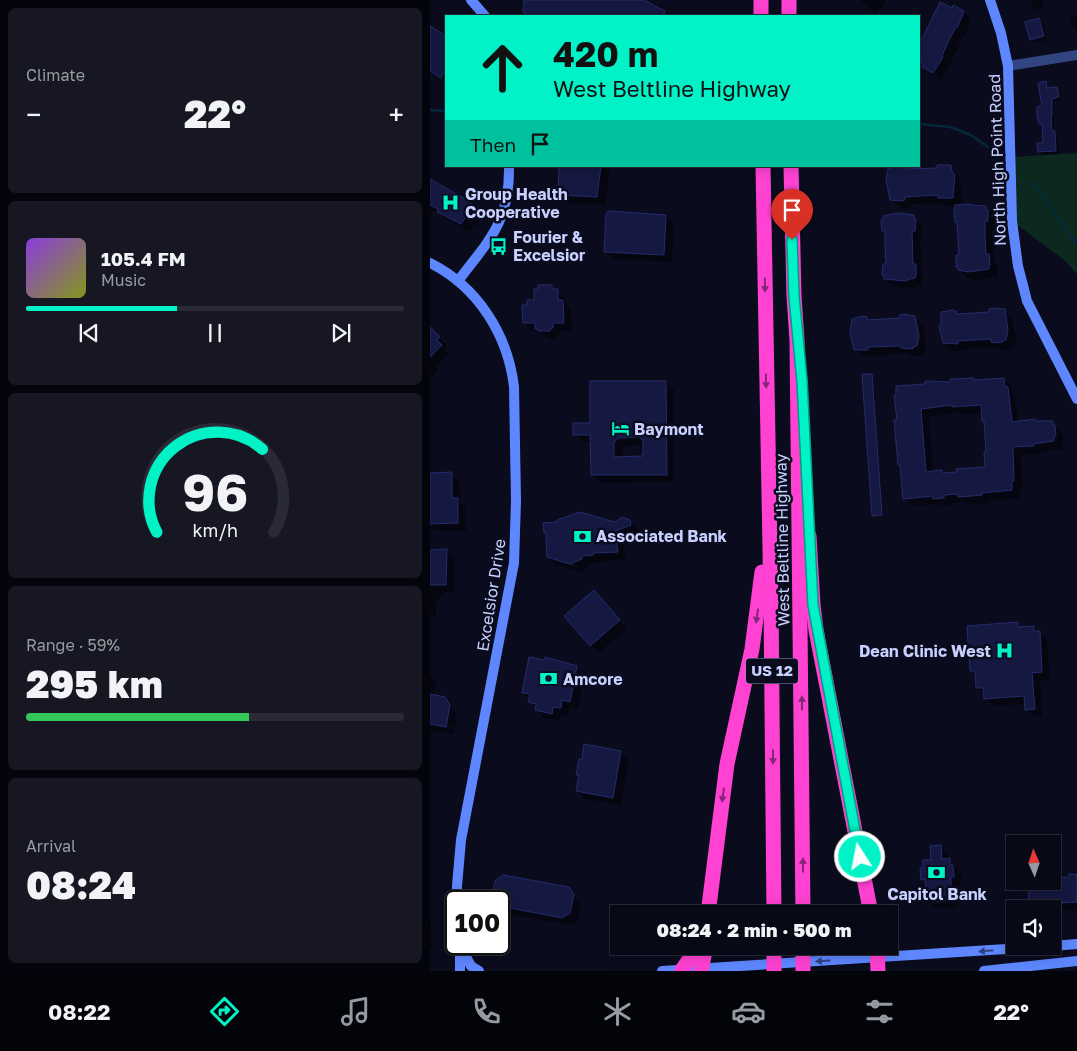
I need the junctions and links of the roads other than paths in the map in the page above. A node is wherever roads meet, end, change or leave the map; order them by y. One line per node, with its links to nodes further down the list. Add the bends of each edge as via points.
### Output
1 (761, 0): 6 (highway)
2 (789, 0): 7 (highway)
3 (990, 0): 9 (street, North High Point Road)
4 (474, 1): 5 (street)
5 (484, 15)
6 (761, 15)
7 (789, 15)
8 (1077, 55): 9 (street)
9 (1008, 66): 16 (street, North High Point Road, via 1012,221 1018,266 1026,301)
10 (509, 167): 14 (street, via 507,197 500,224)
11 (763, 167): 17 (highway, West Beltline Highway / US 12, one-way to 17)
12 (791, 167): 15 (highway, West Beltline Highway / US 12)
13 (430, 263): 14 (street, Excelsior Drive)
14 (458, 282): 18 (street, Excelsior Drive, via 492,320 512,371 516,519 514,563 461,840)
15 (797, 340): 21 (highway, West Beltline Highway / US 12, one-way to 15); 22 (highway, via 802,381 813,605)
16 (1077, 399)
17 (767, 428): 19 (highway, one-way to 19, via 759,600 728,764); 20 (highway, West Beltline Highway / US 12, one-way to 20)
18 (457, 890)
19 (709, 905)
20 (774, 905)
21 (803, 905)
22 (869, 905)
23 (1077, 944): 24 (street)
24 (1061, 945)
25 (1006, 949): 31 (street, one-way to 31)
26 (460, 955): 36 (street)
27 (466, 955): 37 (street, via 471,966)
28 (692, 955): 34 (highway)
29 (704, 955): 35 (highway)
30 (804, 955): 39 (highway, bridge)
31 (878, 958): 33 (street, one-way to 33)
32 (1077, 961): 40 (street)
33 (780, 967): 35 (street)
34 (682, 970): 35 (street); 38 (street)
35 (701, 970)
36 (460, 971)
37 (479, 971)
38 (662, 971)
39 (803, 971)
40 (984, 971)

